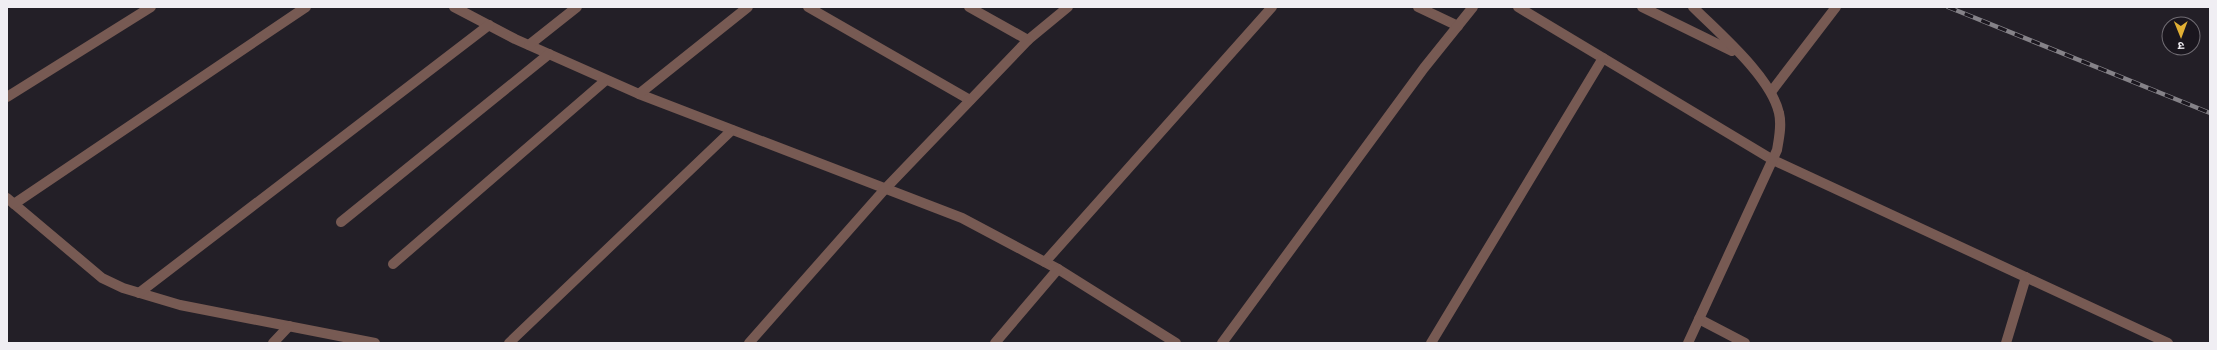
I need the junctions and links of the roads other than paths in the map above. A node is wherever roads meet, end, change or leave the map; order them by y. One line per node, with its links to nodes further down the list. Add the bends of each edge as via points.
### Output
1 (151, 7): 26 (street)
2 (306, 7): 31 (street)
3 (454, 7): 16 (street)
4 (577, 7): 19 (street)
5 (748, 7): 25 (street)
6 (808, 7): 27 (street)
7 (968, 7): 18 (street)
8 (1068, 7): 18 (street)
9 (1272, 7): 33 (street)
10 (1418, 7): 17 (street)
11 (1473, 7): 17 (street)
12 (1518, 7): 22 (street)
13 (1642, 7): 21 (street)
14 (1693, 7): 21 (street)
15 (1836, 7): 24 (street)
16 (489, 25): 19 (street); 37 (street)
17 (1458, 26): 46 (street, via 1424,68)
18 (1028, 40): 27 (street)
19 (529, 45): 20 (street)
20 (549, 54): 23 (street); 32 (street)
21 (1739, 54): 24 (street)
22 (1602, 58): 29 (street); 47 (street)
23 (606, 80): 25 (street); 34 (street)
24 (1771, 92): 29 (street, via 1780,127)
25 (639, 94): 28 (street)
26 (7, 97)
27 (970, 100): 30 (street)
28 (732, 130): 30 (street); 42 (street)
29 (1773, 160): 36 (street); 38 (street)
30 (885, 189): 33 (street, via 962,218); 43 (street)
31 (11, 201): 37 (street, via 102,278)
32 (340, 222)
33 (1045, 262): 35 (street)
34 (393, 264)
35 (1058, 269): 44 (street); 45 (street)
36 (2026, 277): 50 (street); 51 (street)
37 (139, 293): 39 (street, via 180,305)
38 (1699, 319): 48 (street); 49 (street)
39 (289, 326): 40 (street); 41 (street)
40 (272, 343)
41 (375, 343)
42 (509, 343)
43 (749, 343)
44 (995, 343)
45 (1176, 343)
46 (1222, 343)
47 (1431, 343)
48 (1688, 343)
49 (1745, 343)
50 (2006, 343)
51 (2168, 343)

